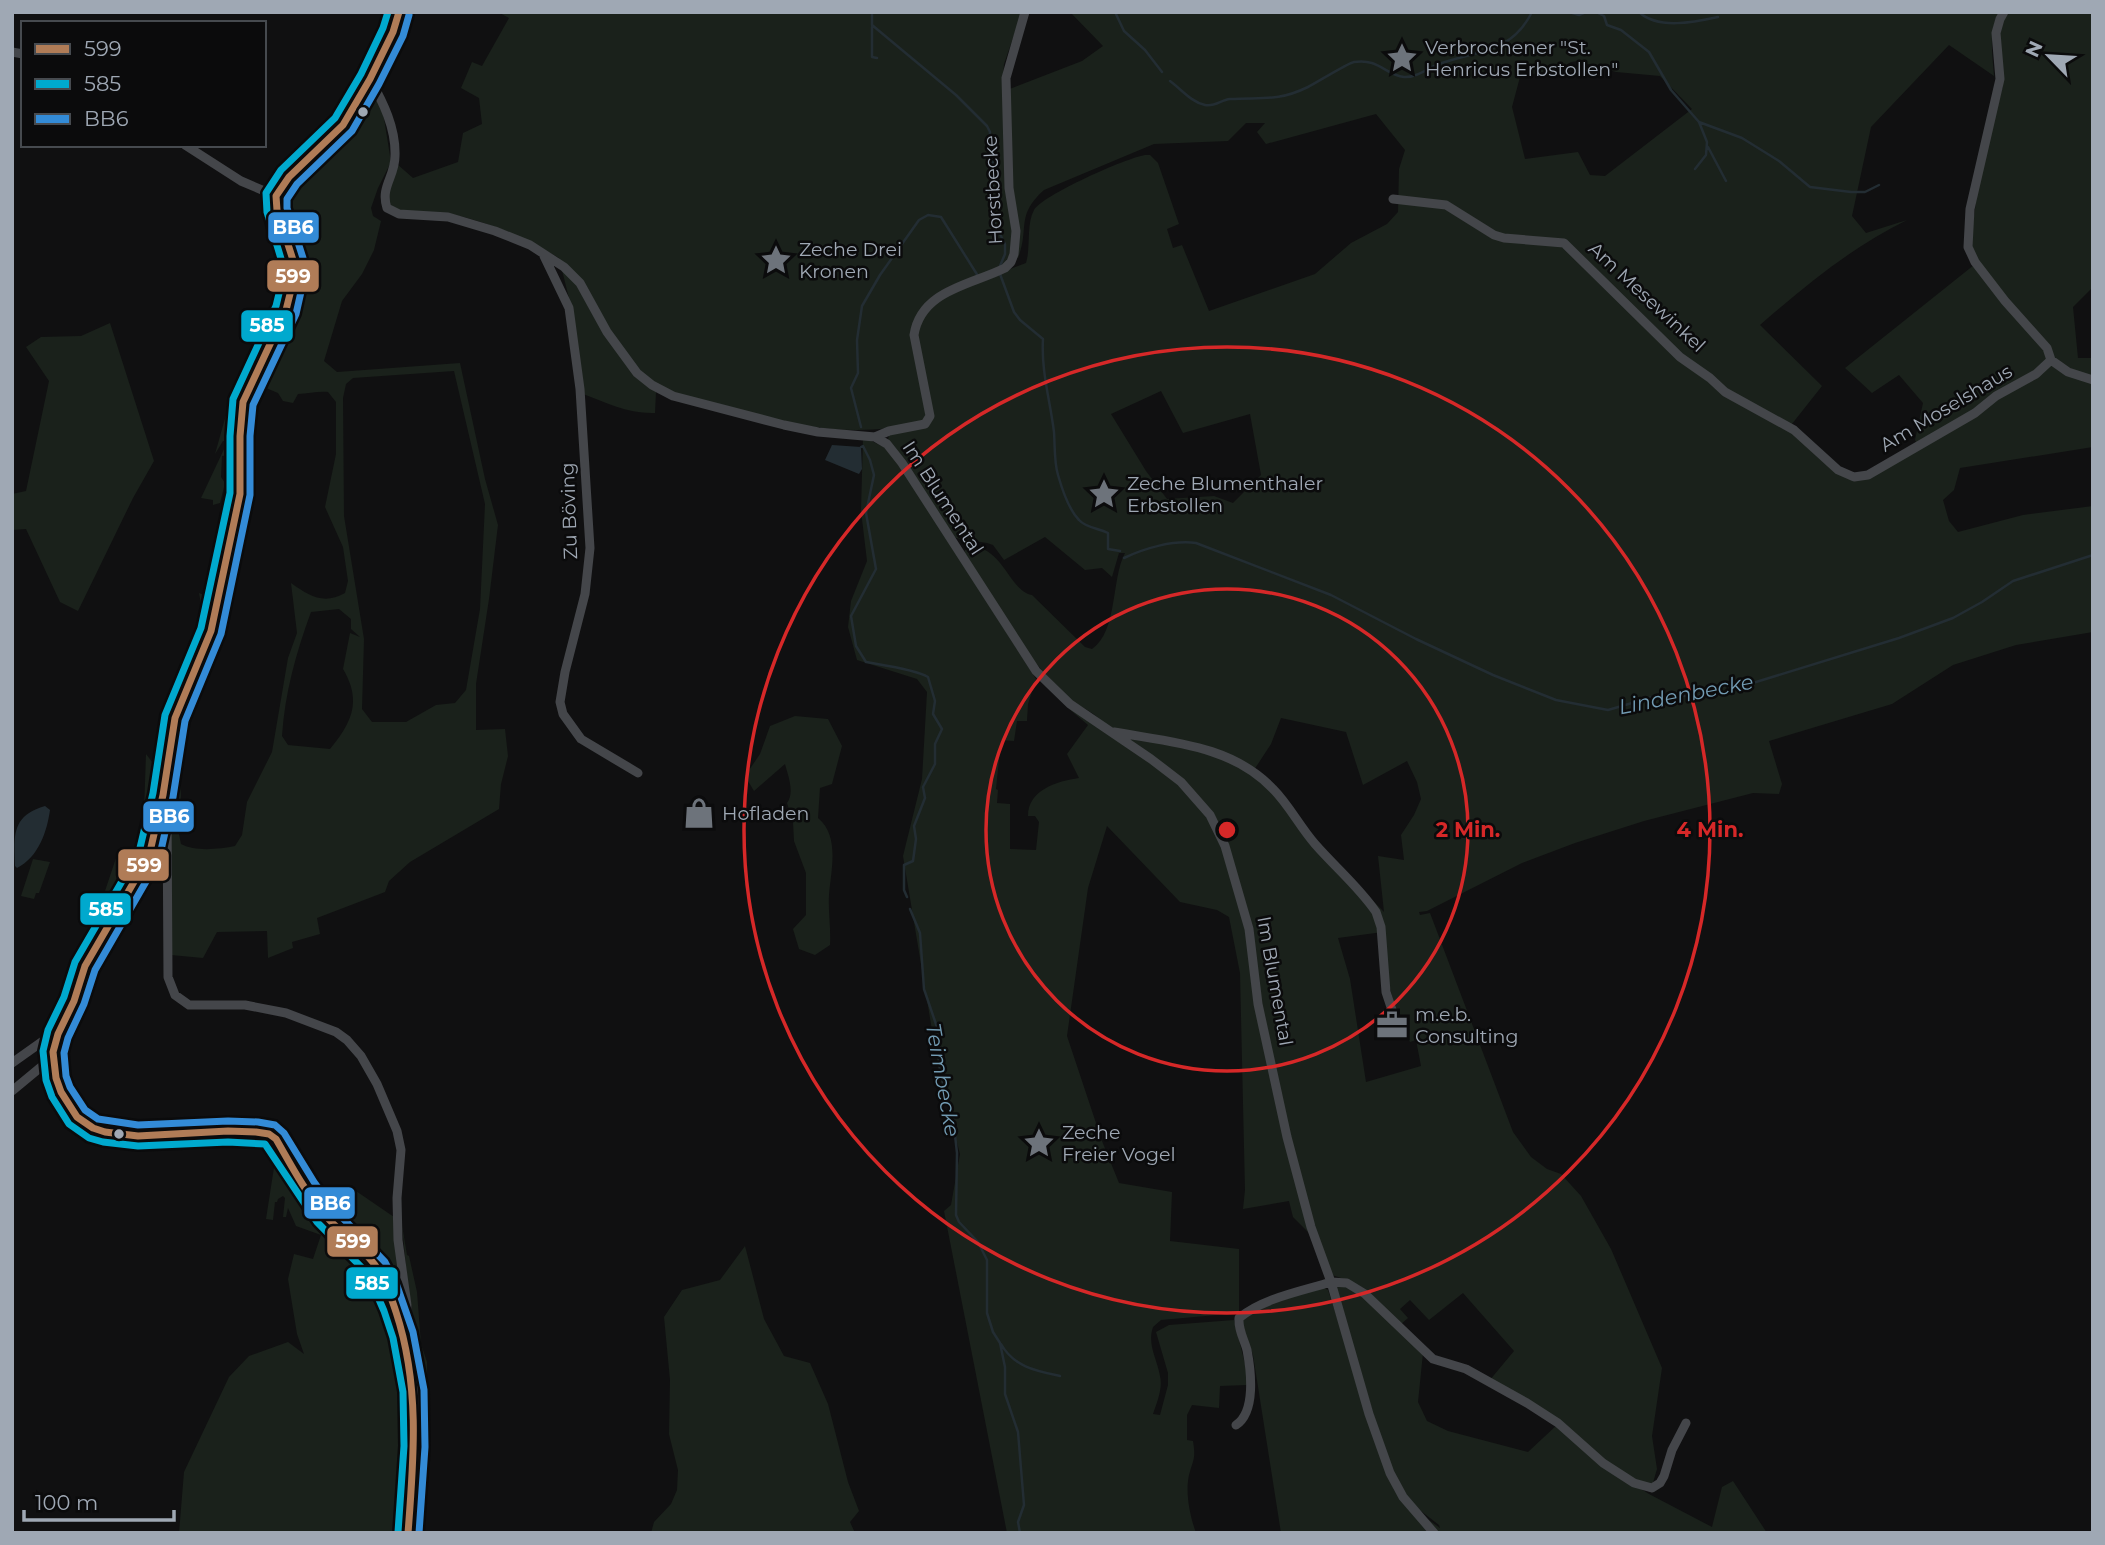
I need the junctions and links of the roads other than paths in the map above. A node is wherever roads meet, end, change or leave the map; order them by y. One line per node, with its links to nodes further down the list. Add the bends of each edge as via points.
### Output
1 (399, 12): 4 (street)
2 (1025, 12): 11 (street, Horstbecke, via 1006,78 1014,254 1005,268 937,296 923,309 914,334 930,416 925,424)
3 (2004, 12): 9 (street, via 1996,33 2000,79 1969,209 1968,247 2005,301 2047,348)
4 (370, 79): 6 (street, via 343,125 289,177); 8 (street, Im Blumental, via 385,105 396,157 383,195 387,208 399,214 448,216 472,223)
5 (188, 147): 6 (street)
6 (276, 197): 15 (street, via 293,260 291,296 243,402 241,485 233,532 211,631 176,718)
7 (1393, 199): 12 (street, Am Mesewinkel, via 1446,205 1504,238 1564,243 1680,357 1725,393 1794,430 1838,470)
8 (544, 254): 11 (street, Im Blumental, via 580,283 626,359 652,385 688,401 784,425); 14 (street, Zu Böving, via 569,308 580,389 590,548 585,594 565,672 563,714 581,739)
9 (2051, 360): 10 (street, via 2068,372); 12 (street, Am Moselshaus, via 1975,413 1868,475)
10 (2093, 380)
11 (875, 437): 13 (street, Im Blumental, via 887,444 902,464 1036,671 1070,704)
12 (1854, 477)
13 (1111, 732): 16 (street, Im Blumental, via 1226,756 1273,789 1376,912 1385,992); 21 (street, Im Blumental, via 1193,794 1225,846 1249,929 1258,1004 1287,1137)
14 (638, 773)
15 (163, 795): 17 (street, via 149,856 85,966); 22 (street, via 167,810 168,977 175,995 189,1004 245,1005 326,1027 353,1045 377,1084 401,1150 398,1240 407,1305)
16 (1394, 1016)
17 (58, 1034): 18 (street); 19 (street)
18 (53, 1057): 20 (street); 22 (street, via 68,1106 93,1128 142,1136 256,1132 276,1139 307,1193 383,1278)
19 (12, 1063)
20 (12, 1091)
21 (1331, 1282): 23 (street, via 1347,1283 1365,1294 1433,1359 1466,1369 1558,1423 1603,1463 1634,1483 1652,1488 1660,1483); 24 (street, via 1273,1300 1239,1318 1247,1350 1250,1408); 26 (street, Im Blumental, via 1390,1473 1403,1497)
22 (406, 1339): 25 (street, via 416,1436)
23 (1686, 1423)
24 (1236, 1425)
25 (408, 1533)
26 (1434, 1533)

